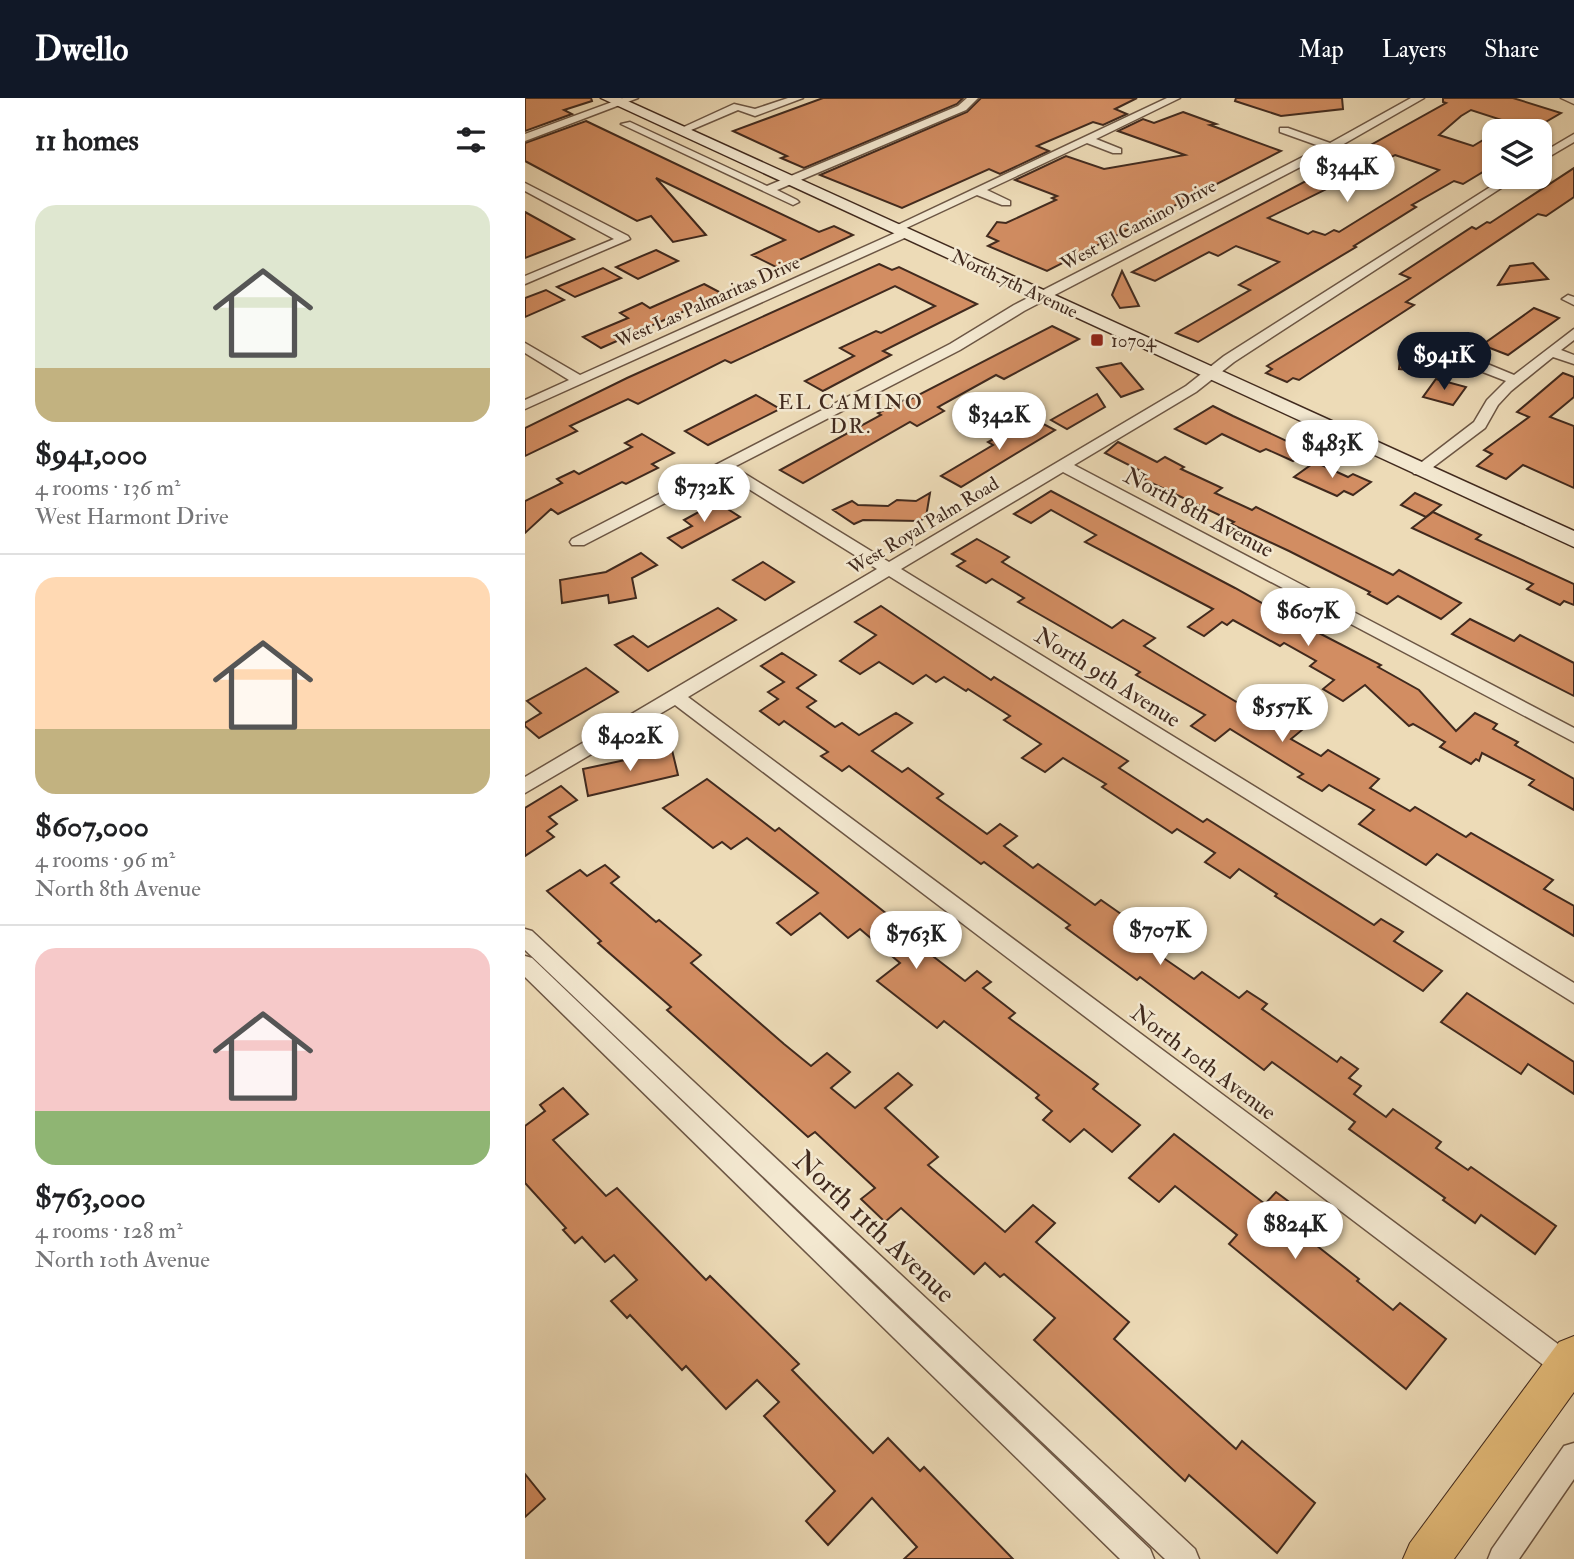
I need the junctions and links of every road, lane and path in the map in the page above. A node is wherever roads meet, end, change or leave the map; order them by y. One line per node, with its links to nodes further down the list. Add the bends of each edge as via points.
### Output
1 (799, 98): 9 (street, via 755,113)
2 (973, 98): 20 (street, via 962,108)
3 (1175, 98): 16 (street, West Las Palmaritas Drive)
4 (1419, 98): 10 (street, West El Camino Drive)
5 (1568, 98): 7 (street)
6 (621, 100): 12 (main road, North 7th Avenue); 14 (street)
7 (1574, 100)
8 (1389, 101): 10 (street)
9 (744, 105): 12 (street, via 701,127)
10 (1405, 106): 17 (street, West El Camino Drive)
11 (626, 124): 23 (street)
12 (680, 131): 20 (main road, North 7th Avenue)
13 (1284, 131): 17 (street)
14 (525, 138)
15 (1574, 138): 19 (street)
16 (1088, 140): 18 (street); 24 (street, West Las Palmaritas Drive)
17 (1331, 147): 29 (street, West El Camino Drive)
18 (1117, 151)
19 (1552, 152)
20 (789, 181): 23 (street); 27 (main road, North 7th Avenue)
21 (525, 186): 28 (street, via 624,239)
22 (1494, 189): 35 (street, West Royal Palm Road)
23 (767, 190): 25 (street)
24 (978, 191): 26 (street); 27 (street, West Las Palmaritas Drive)
25 (793, 202)
26 (1006, 203)
27 (900, 231): 29 (main road, North 7th Avenue); 36 (street, West Las Palmaritas Drive)
28 (525, 280)
29 (1043, 296): 35 (main road, North 7th Avenue); 40 (street, West El Camino Drive)
30 (1574, 333): 32 (street)
31 (525, 347): 36 (street)
32 (1551, 351): 33 (street); 37 (street)
33 (1574, 360)
34 (1475, 364): 37 (street)
35 (1211, 374): 39 (street, West Royal Palm Road); 41 (main road, North 7th Avenue)
36 (579, 380): 38 (street, West Las Palmaritas Drive)
37 (1515, 380): 41 (street, via 1492,402 1480,425)
38 (525, 405)
39 (1062, 465): 44 (street, West Royal Palm Road); 46 (street, North 8th Avenue)
40 (724, 467): 43 (street, West El Camino Drive); 44 (street, North 9th Avenue)
41 (1419, 471): 42 (main road, North 7th Avenue)
42 (1574, 540)
43 (578, 542)
44 (886, 569): 45 (street, West Royal Palm Road); 50 (street, North 9th Avenue)
45 (675, 697): 47 (street, West Royal Palm Road); 51 (street, North 10th Avenue)
46 (1574, 736)
47 (525, 786)
48 (525, 936): 54 (street, North 11th Avenue)
49 (525, 964): 53 (street)
50 (1574, 994)
51 (1570, 1362): 55 (main road)
52 (1574, 1456): 56 (street)
53 (1140, 1559)
54 (1185, 1559)
55 (1426, 1559)
56 (1502, 1559)

